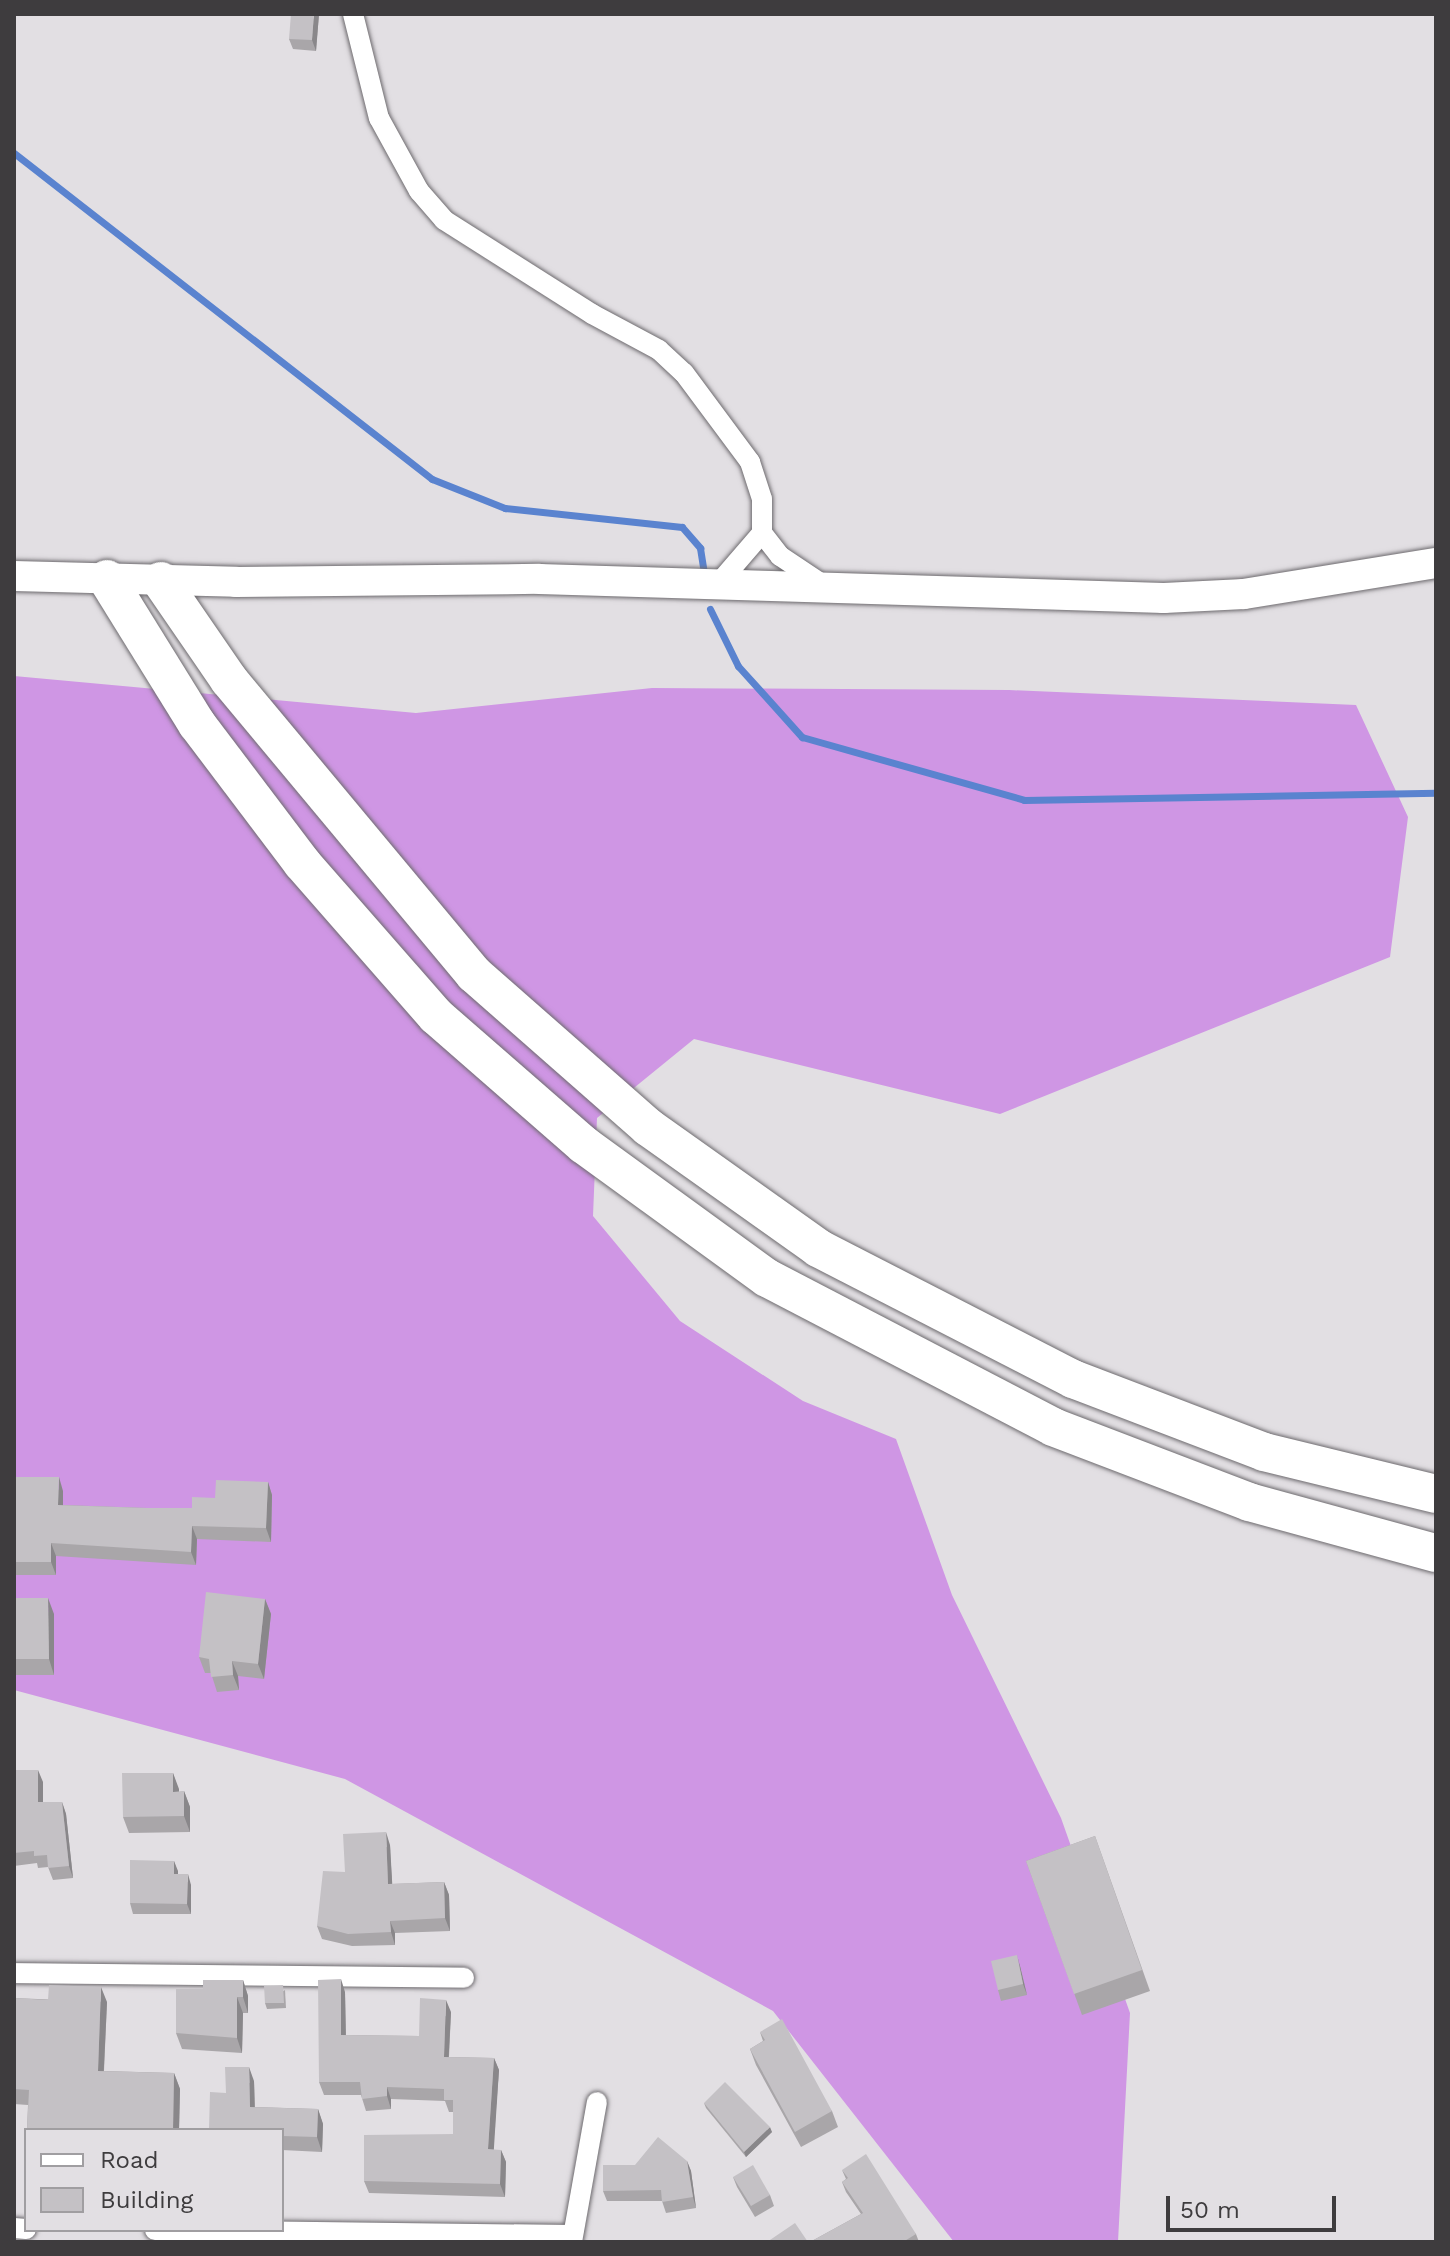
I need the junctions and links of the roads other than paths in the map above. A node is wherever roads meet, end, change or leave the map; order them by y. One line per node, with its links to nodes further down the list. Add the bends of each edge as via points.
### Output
1 (353, 14): 2 (street, via 379,118 419,191 471,240 659,350 684,373 750,462 762,499)
2 (762, 533): 7 (street); 8 (street, via 780,556)
3 (1436, 563): 8 (street, via 1244,594 1164,598)
4 (14, 576): 5 (street)
5 (107, 579): 6 (street); 10 (highway, via 197,724 302,863 436,1016 608,1163 767,1278 1053,1427 1249,1502)
6 (161, 581): 7 (street); 9 (highway, via 229,680 474,974 648,1127 818,1248 1073,1379 1264,1452)
7 (718, 584): 8 (street)
8 (825, 586)
9 (1436, 1494)
10 (1436, 1553)
11 (14, 1973): 12 (street)
12 (464, 1978)
13 (597, 2102): 15 (street)
14 (259, 2232): 15 (street)
15 (572, 2238)

